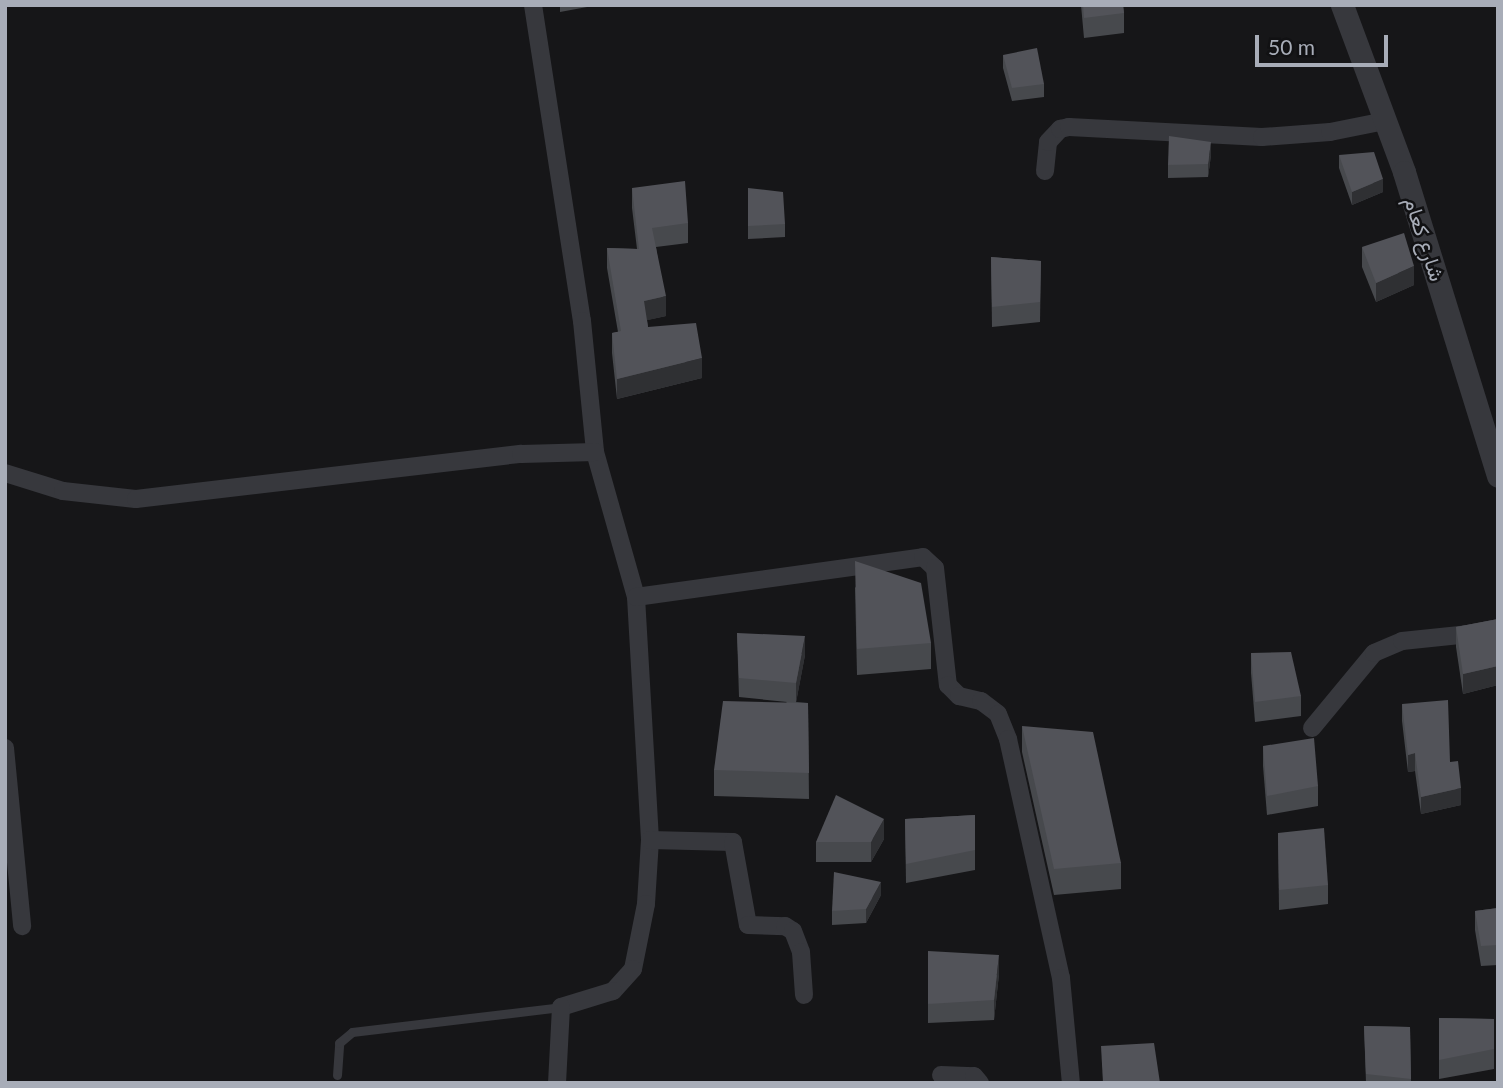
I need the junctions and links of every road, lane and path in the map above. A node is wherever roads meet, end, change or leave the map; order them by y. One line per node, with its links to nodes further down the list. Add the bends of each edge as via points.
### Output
1 (533, 5): 6 (street, via 582,320)
2 (1342, 5): 3 (street, شارع كعام)
3 (1385, 121): 4 (street, via 1330,132 1262,136 1069,127 1060,129 1048,142); 5 (street, شارع كعام)
4 (1045, 171)
5 (1489, 424): 8 (street, شارع كعام)
6 (595, 452): 7 (street, via 521,454 136,499 63,491); 9 (street)
7 (5, 472)
8 (1498, 476)
9 (636, 597): 13 (street); 21 (street, via 923,557 935,568 948,685 959,696 981,701 998,714 1008,738 1061,978)
10 (1498, 631): 11 (street, via 1402,641 1374,653)
11 (1312, 728)
12 (5, 748): 14 (street)
13 (650, 840): 15 (street, via 733,842 748,925 785,926 793,931 802,952); 16 (street, via 646,904 634,969 613,990)
14 (22, 926)
15 (804, 995)
16 (561, 1007): 17 (lane, via 352,1032 339,1043); 19 (street)
17 (337, 1075)
18 (941, 1075): 20 (street, via 974,1076)
19 (557, 1083)
20 (980, 1083)
21 (1071, 1083)

